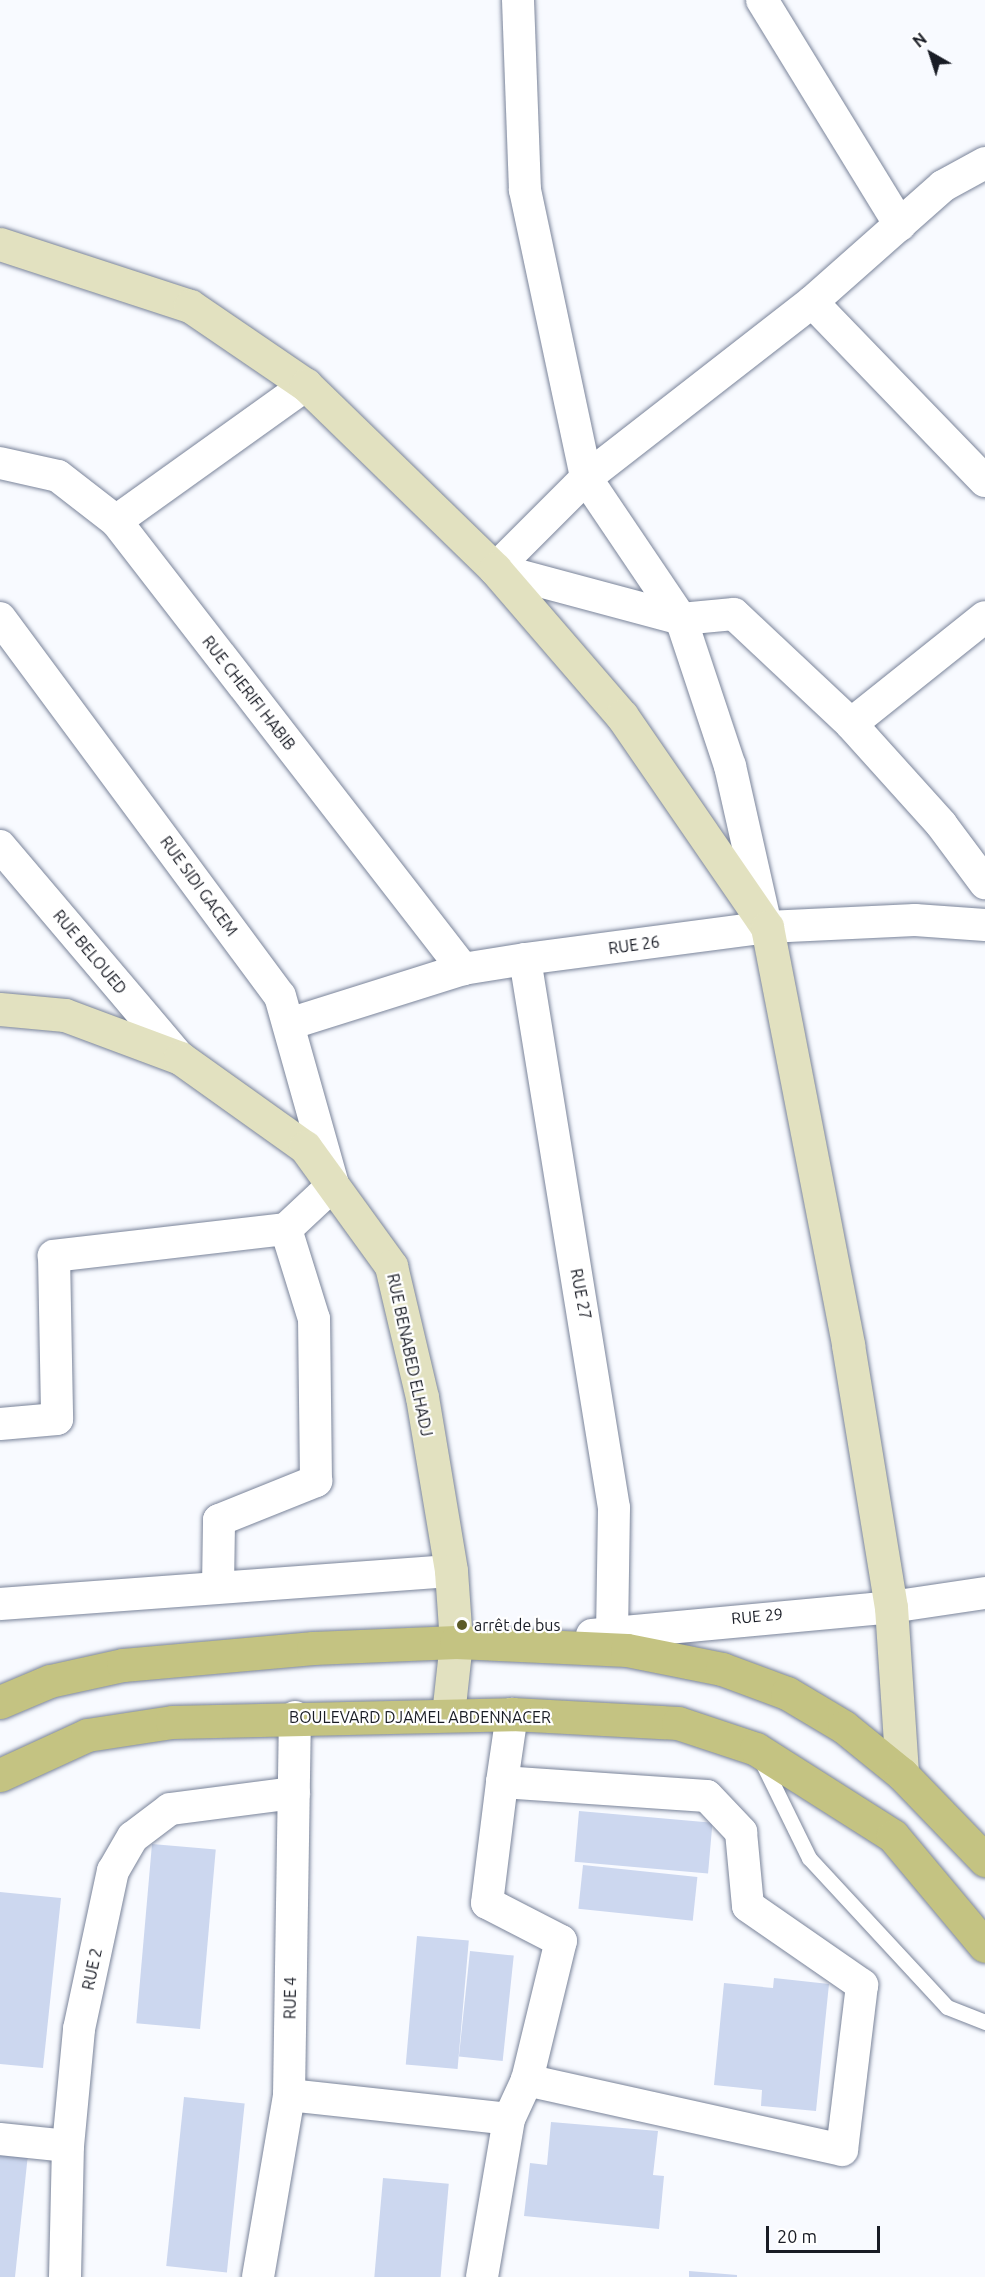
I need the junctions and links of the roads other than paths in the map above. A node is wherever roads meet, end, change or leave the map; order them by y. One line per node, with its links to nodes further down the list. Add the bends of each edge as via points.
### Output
1 (518, 0): 9 (street, via 525,190)
2 (762, 0): 4 (street)
3 (985, 163): 4 (street, via 943,186)
4 (900, 225): 6 (street)
5 (0, 244): 7 (main road, via 189,306)
6 (812, 302): 9 (street); 10 (street)
7 (306, 385): 11 (street); 12 (main road)
8 (0, 463): 11 (street, RUE CHERIFI HABIB, via 58,476)
9 (586, 478): 12 (street); 15 (street)
10 (985, 481)
11 (116, 522): 22 (street, RUE CHERIFI HABIB)
12 (495, 569): 15 (street); 20 (main road, via 622,716)
13 (985, 617): 16 (street)
14 (0, 618): 24 (street, RUE SIDI GACEM, via 280,996)
15 (681, 619): 16 (street, via 734,614); 20 (street, via 730,766)
16 (851, 724): 18 (street, via 941,824)
17 (0, 846): 25 (street, RUE BELOUED)
18 (985, 883)
19 (985, 925): 20 (street, RUE 26, via 915,920)
20 (767, 927): 21 (street, RUE 26); 33 (main road, via 848,1345)
21 (525, 959): 22 (street, RUE 26); 34 (street, RUE 27, via 610,1473)
22 (463, 969): 24 (street, RUE 26)
23 (0, 1009): 25 (main road, RUE BENABED ELHADJ, via 65,1015)
24 (291, 1023): 26 (street, RUE SIDI GACEM)
25 (180, 1058): 26 (main road, RUE BENABED ELHADJ, via 305,1147)
26 (333, 1185): 27 (street); 29 (main road, RUE BENABED ELHADJ, via 391,1266 422,1397)
27 (286, 1229): 28 (street, via 54,1256 57,1419); 30 (street, via 314,1318 316,1481 219,1520)
28 (0, 1424)
29 (451, 1571): 30 (street); 35 (main road, RUE BENABED ELHADJ)
30 (218, 1587): 32 (street)
31 (985, 1593): 33 (street, RUE 29)
32 (0, 1604)
33 (891, 1607): 34 (street, RUE 29); 42 (main road)
34 (612, 1632): 36 (street, RUE 29)
35 (456, 1642): 36 (main road); 37 (main road, via 123,1665 50,1681); 38 (main road, RUE BENABED ELHADJ)
36 (529, 1647): 42 (main road, via 627,1650 722,1670 787,1694 844,1727)
37 (0, 1702)
38 (448, 1714): 39 (main road, BOULEVARD DJAMEL ABDENNACER); 40 (main road, BOULEVARD DJAMEL ABDENNACER)
39 (512, 1714): 41 (main road, BOULEVARD DJAMEL ABDENNACER, via 678,1723); 44 (street)
40 (295, 1717): 43 (main road, BOULEVARD DJAMEL ABDENNACER, via 172,1722 87,1735); 45 (street, RUE 4)
41 (756, 1749): 47 (main road, BOULEVARD DJAMEL ABDENNACER, via 893,1836); 48 (lane, via 809,1858 947,2007)
42 (902, 1774): 46 (main road)
43 (0, 1775)
44 (502, 1782): 49 (street, via 487,1903 561,1941); 49 (street, via 707,1796 741,1832 748,1906 862,1985 842,2150)
45 (294, 1792): 50 (street, RUE 4); 53 (street, RUE 2, via 170,1809 133,1837 113,1871 79,2029)
46 (985, 1860)
47 (985, 1946)
48 (985, 2022)
49 (527, 2080): 51 (street)
50 (289, 2095): 51 (street); 55 (street, RUE 4)
51 (509, 2119): 56 (street)
52 (0, 2139): 53 (street)
53 (68, 2146): 54 (street, RUE 2)
54 (65, 2277)
55 (258, 2277)
56 (482, 2277)

